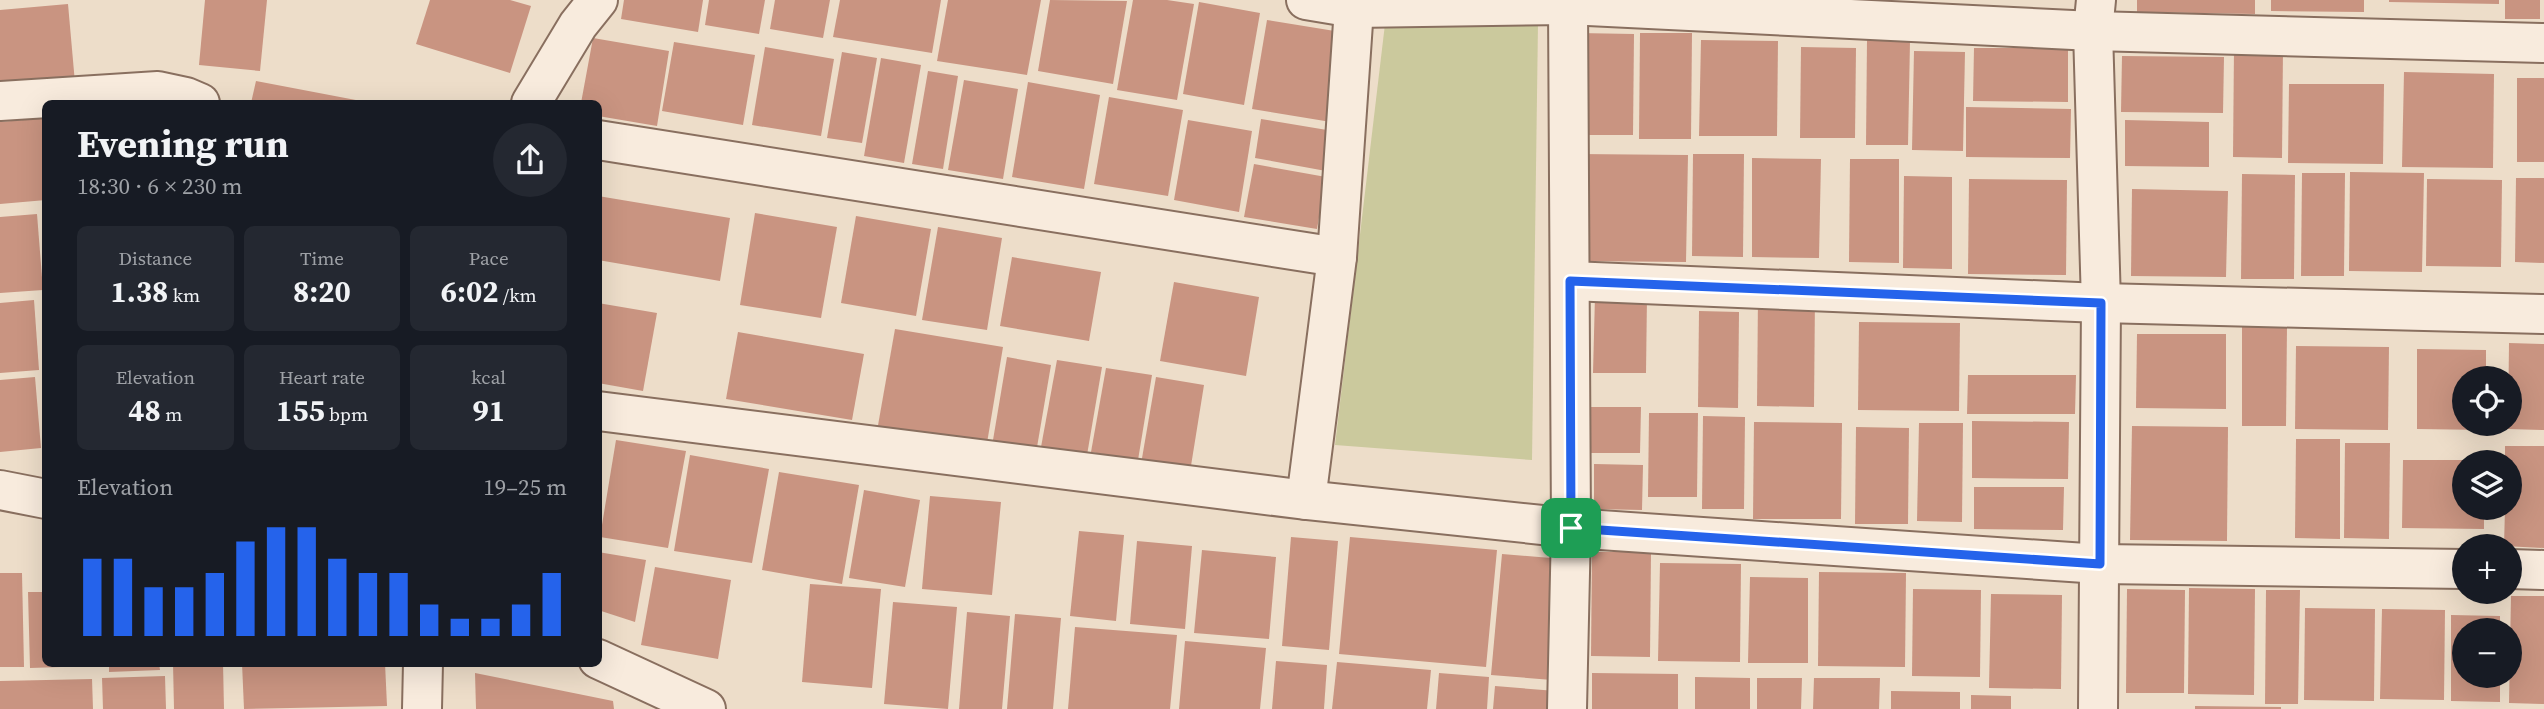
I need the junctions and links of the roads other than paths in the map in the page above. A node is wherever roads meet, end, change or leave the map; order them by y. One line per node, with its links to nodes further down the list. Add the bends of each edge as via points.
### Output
1 (598, 0): 8 (street)
2 (1306, 0): 3 (street)
3 (1352, 4): 4 (street); 11 (street)
4 (1568, 5): 5 (street); 12 (street)
5 (2094, 16): 6 (street); 13 (street)
6 (2544, 43)
7 (193, 100): 9 (street, via 158,91)
8 (533, 100)
9 (0, 101)
10 (602, 141): 11 (street)
11 (1337, 257): 18 (street)
12 (1570, 281): 13 (street); 19 (street)
13 (2101, 303): 14 (street); 20 (street)
14 (2544, 314)
15 (602, 412): 18 (street)
16 (0, 490): 17 (street)
17 (42, 498)
18 (1306, 500): 19 (street)
19 (1571, 528): 20 (street); 28 (street)
20 (2100, 564): 21 (street); 29 (street)
21 (2452, 569)
22 (2522, 569): 23 (street)
23 (2544, 570)
24 (602, 661): 27 (street)
25 (423, 667): 26 (street)
26 (422, 709)
27 (706, 709)
28 (1567, 709)
29 (2098, 709)

